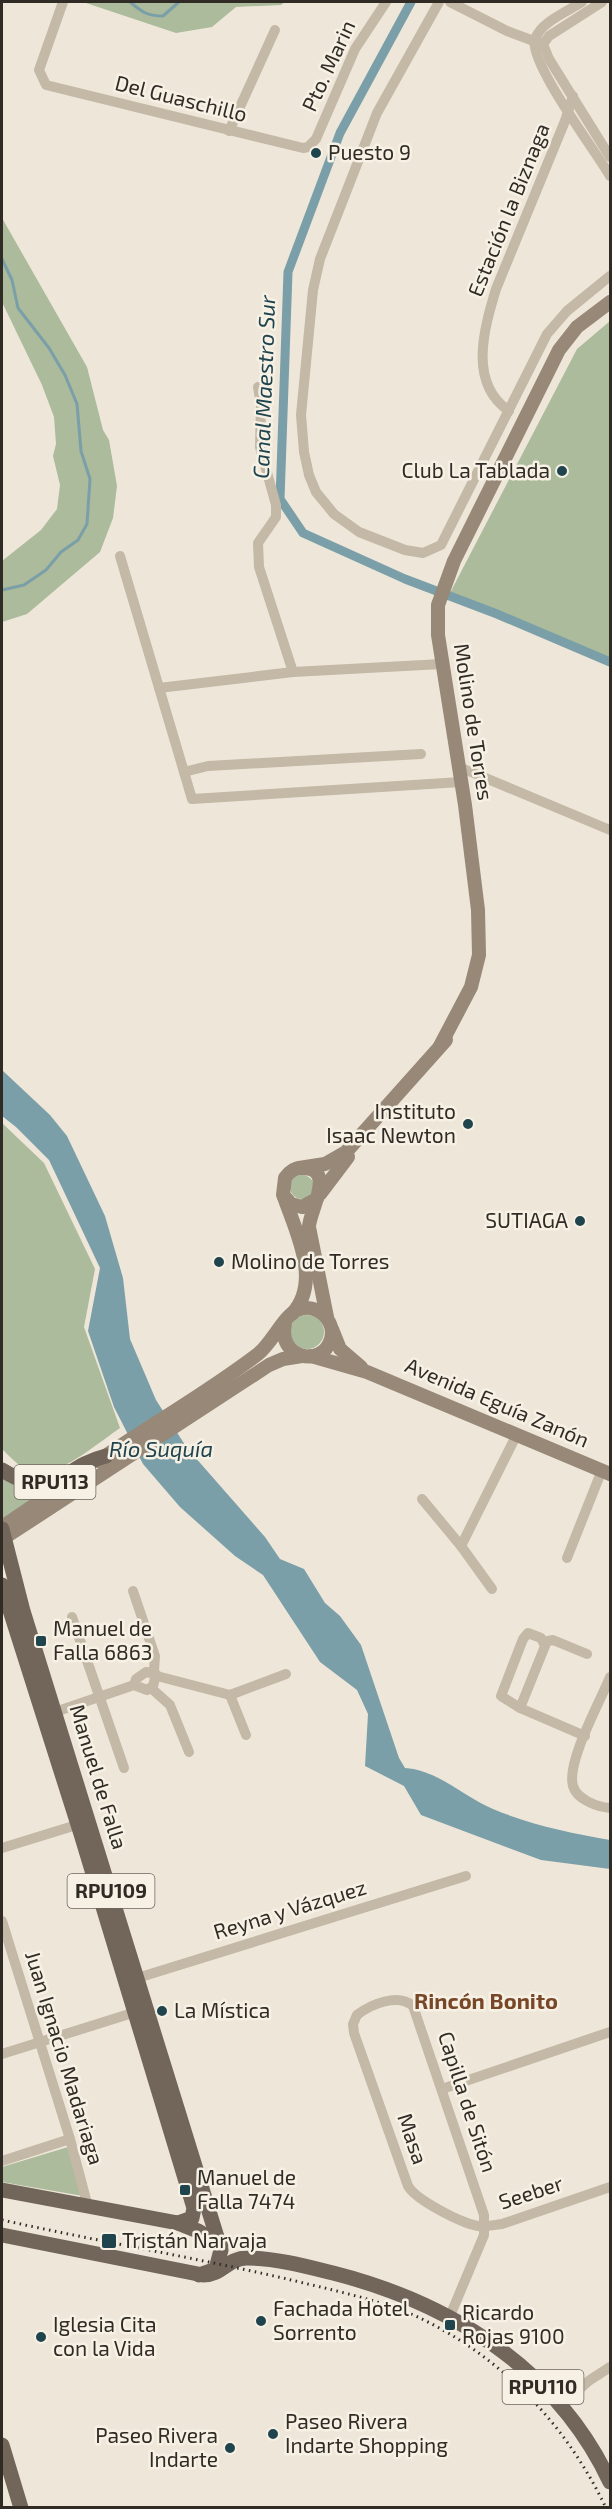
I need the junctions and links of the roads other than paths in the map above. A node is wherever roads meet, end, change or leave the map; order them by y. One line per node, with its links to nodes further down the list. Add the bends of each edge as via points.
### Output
1 (63, 2): 12 (street, Del Guaschillo, via 39,70 46,85)
2 (386, 2): 13 (street, Pto. Marin, via 355,49 316,140)
3 (439, 2): 19 (street, via 377,113 320,259 313,290 301,415 309,475 320,500 350,527 413,552 432,550 446,540)
4 (450, 2): 8 (street)
5 (582, 2): 8 (street, via 544,26)
6 (602, 2): 8 (street)
7 (275, 30): 12 (street)
8 (538, 43): 9 (street); 11 (street, via 541,67)
9 (573, 96): 10 (street); 11 (street, Estación la Biznaga)
10 (586, 115): 11 (street, Estación la Biznaga); 14 (street)
11 (569, 117): 15 (street); 19 (street, Estación la Biznaga, via 489,314 483,378 495,400)
12 (229, 131): 13 (street, Del Guaschillo)
13 (308, 147)
14 (610, 157)
15 (610, 176)
16 (610, 276): 19 (street, via 552,327)
17 (610, 303): 21 (main road, Molino de Torres, via 571,334 559,350 471,520 440,598 437,625)
18 (258, 387): 22 (street, via 260,447 276,505 276,517 258,543 259,567)
19 (509, 411)
20 (120, 556): 23 (street)
21 (442, 664): 22 (street); 25 (main road, Molino de Torres)
22 (293, 672): 23 (street)
23 (159, 688): 26 (street)
24 (421, 754): 26 (street, via 208,766)
25 (459, 767): 27 (main road, Molino de Torres); 28 (street)
26 (184, 772): 27 (street, via 192,799)
27 (461, 782): 29 (main road, Molino de Torres, via 484,948 482,970 466,1008)
28 (610, 830)
29 (395, 1100): 30 (main road, Molino de Torres, via 346,1152 325,1164); 32 (main road, Molino de Torres, via 338,1167)
30 (299, 1168): 31 (main road, via 285,1178); 32 (main road, via 315,1173 320,1183)
31 (283, 1195): 32 (main road, via 291,1204 302,1207); 33 (main road, RPU113, via 307,1280 302,1299)
32 (319, 1196): 34 (main road, Molino de Torres, via 310,1214 309,1233)
33 (287, 1319): 34 (main road, via 299,1309 310,1308 320,1311); 35 (main road, via 283,1335 288,1346); 38 (main road, RPU113, via 259,1352)
34 (329, 1322): 35 (main road, RPU113, via 331,1339 327,1346); 36 (main road, Avenida Eguía Zanón, via 340,1349)
35 (306, 1356): 36 (main road, Avenida Eguía Zanón); 38 (main road, RPU113, via 274,1362 212,1402)
36 (367, 1372): 37 (main road, Avenida Eguía Zanón)
37 (517, 1434): 40 (main road, Avenida Eguía Zanón); 43 (street)
38 (114, 1456): 39 (main road, RPU113, via 93,1459 46,1485 24,1482); 42 (main road, RPU113)
39 (2, 1470)
40 (606, 1472): 44 (street)
41 (422, 1499): 43 (street)
42 (2, 1534): 60 (main road, Manuel de Falla / RPU109)
43 (461, 1546): 46 (street)
44 (567, 1558)
45 (2, 1564): 48 (main road, Manuel de Falla)
46 (492, 1589)
47 (133, 1592): 52 (street, via 155,1656)
48 (3, 1594): 66 (main road, Manuel de Falla / RPU109)
49 (72, 1617): 58 (street)
50 (544, 1642): 51 (street, via 553,1640); 59 (street); 59 (street, via 528,1633 523,1639 501,1696)
51 (587, 1654)
52 (155, 1674): 55 (street, via 141,1675); 56 (street); 57 (street)
53 (286, 1674): 57 (street)
54 (610, 1677): 62 (street)
55 (134, 1685): 56 (street, via 144,1690); 58 (street)
56 (151, 1688): 63 (street, via 171,1705)
57 (230, 1695): 61 (street)
58 (99, 1696): 60 (street); 64 (street)
59 (520, 1708): 62 (street)
60 (55, 1712): 66 (main road, Manuel de Falla / RPU109)
61 (246, 1735)
62 (585, 1736): 65 (street, via 575,1761 573,1787 598,1807)
63 (189, 1752)
64 (124, 1768)
65 (610, 1808)
66 (84, 1822): 67 (street); 71 (main road, Manuel de Falla / RPU109)
67 (2, 1848)
68 (466, 1876): 71 (street, Reyna y Vázquez)
69 (2, 1921): 70 (street, Juan Ignacio Madariaga)
70 (6, 1950): 75 (street, Juan Ignacio Madariaga)
71 (132, 1980): 72 (main road, Manuel de Falla / RPU109)
72 (140, 2011): 75 (street); 83 (main road, Manuel de Falla / RPU109, via 194,2208 192,2218); 86 (main road, Manuel de Falla / RPU109)
73 (355, 2020): 77 (street, Capilla de Sitón, via 369,2008 400,2000 408,2002 417,2014); 84 (street, Masa, via 354,2032 410,2190 472,2224)
74 (610, 2032): 77 (street)
75 (39, 2043): 76 (street); 78 (street, Juan Ignacio Madariaga)
76 (2, 2054)
77 (442, 2089): 84 (street, Capilla de Sitón)
78 (70, 2139): 79 (street); 82 (street, Juan Ignacio Madariaga)
79 (2, 2161)
80 (610, 2187): 84 (street, Seeber)
81 (2, 2190): 82 (main road)
82 (88, 2207): 83 (main road)
83 (178, 2223): 86 (main road, RPU110)
84 (486, 2226): 89 (street, Seeber)
85 (2, 2235): 88 (main road)
86 (219, 2244): 87 (main road, RPU110); 88 (main road, via 218,2266)
87 (253, 2258): 88 (main road, RPU110, via 235,2259 219,2272); 89 (main road, RPU110, via 377,2284)
88 (199, 2275)
89 (450, 2316): 91 (main road, RPU110, via 510,2356)
90 (610, 2367): 91 (street)
91 (561, 2405): 93 (main road, RPU110, via 588,2440)
92 (2, 2445): 94 (main road)
93 (610, 2482)
94 (21, 2508)

